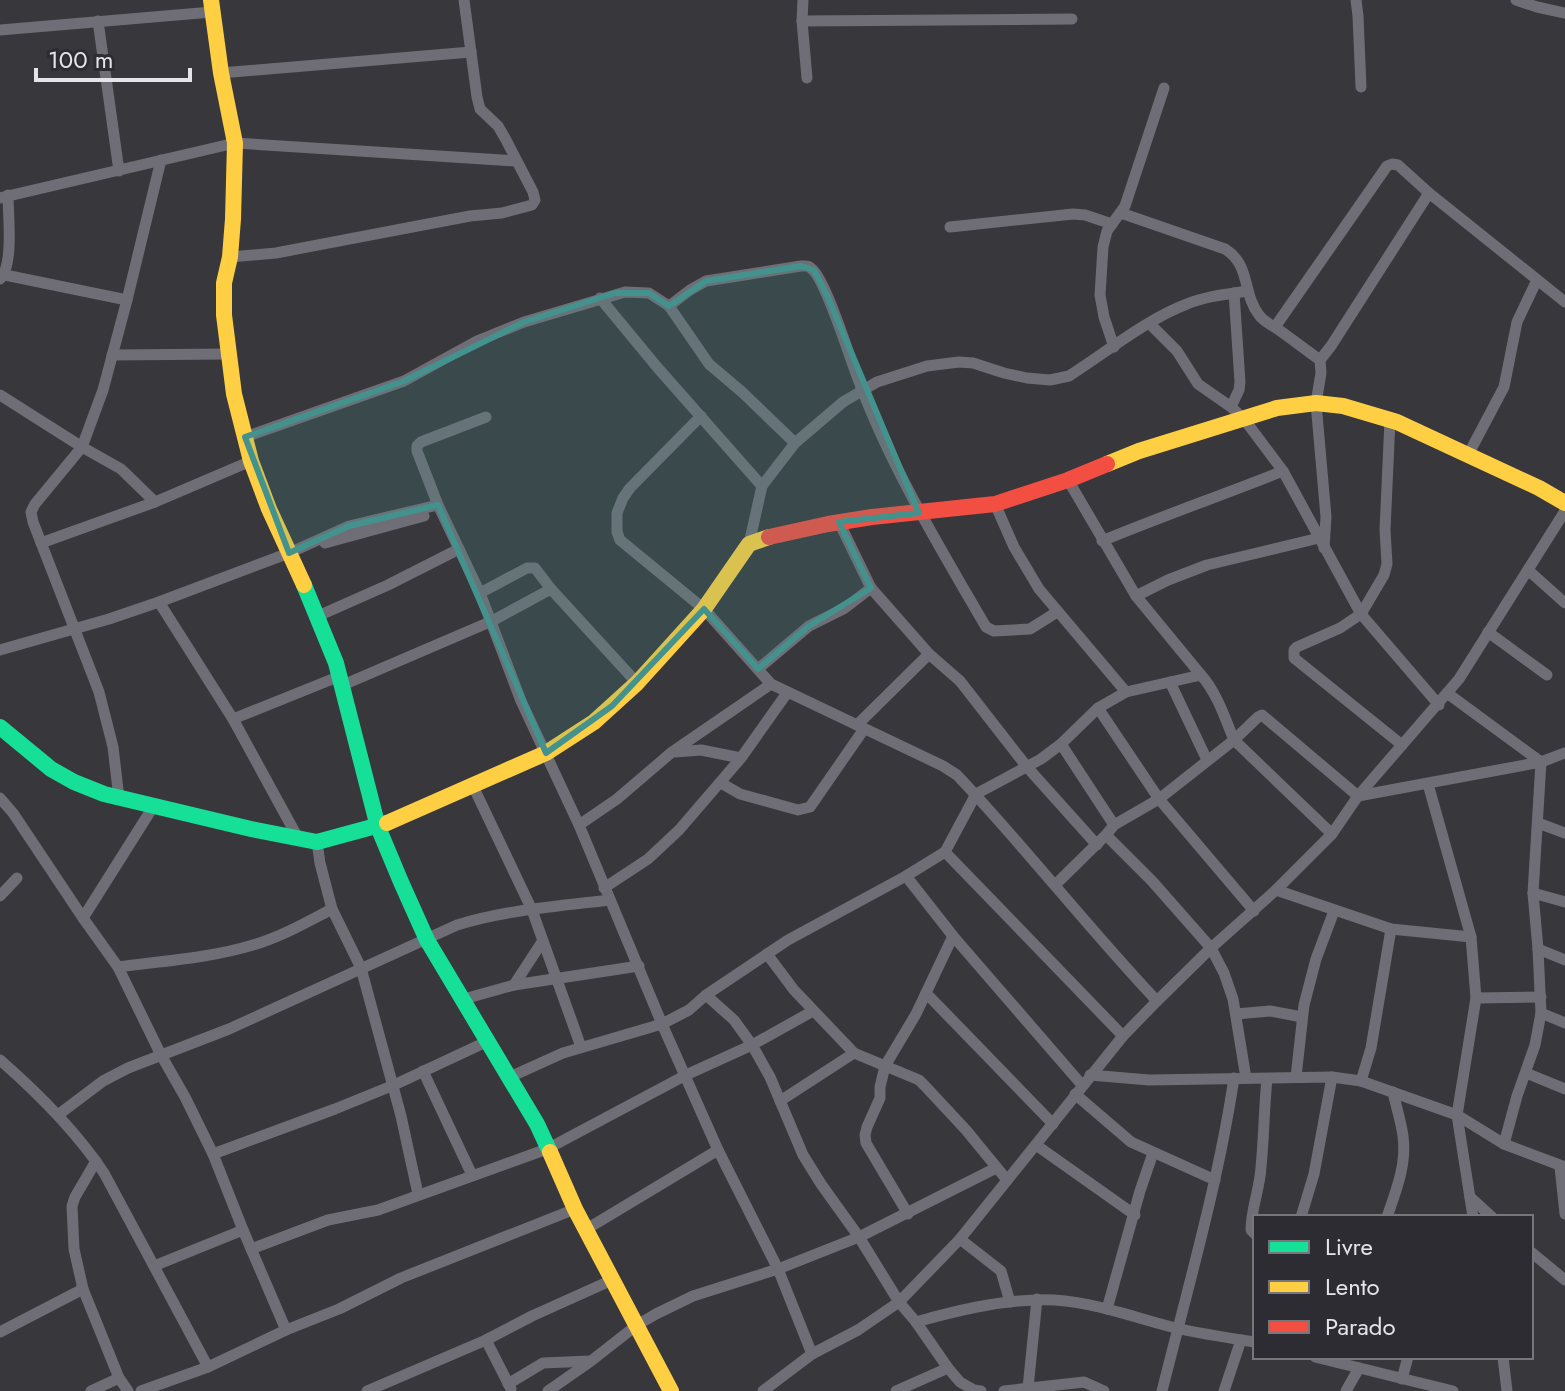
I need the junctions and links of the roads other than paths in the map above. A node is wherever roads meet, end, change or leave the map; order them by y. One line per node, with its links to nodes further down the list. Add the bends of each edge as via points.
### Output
1 (464, 0): 11 (street)
2 (803, 0): 9 (street)
3 (1356, 0): 14 (street)
4 (1516, 0): 6 (street)
5 (211, 6): 8 (street); 12 (street)
6 (1565, 13)
7 (1072, 19): 9 (street)
8 (98, 21): 10 (street); 19 (street)
9 (802, 21): 13 (street)
10 (0, 30)
11 (471, 52): 12 (street); 18 (street, via 480,109 498,126)
12 (221, 73): 16 (street)
13 (807, 78)
14 (1361, 87)
15 (1164, 88): 22 (street)
16 (235, 143): 17 (street); 18 (street); 25 (street)
17 (161, 160): 19 (street); 31 (street)
18 (516, 161): 25 (street, via 535,200 524,208)
19 (119, 171): 21 (street)
20 (1429, 193): 27 (street); 35 (street, via 1398,165 1387,166); 39 (street)
21 (4, 197): 26 (street, via 9,232)
22 (1121, 213): 23 (street); 28 (street, via 1235,255)
23 (1112, 224): 24 (street, via 1073,214); 36 (street, via 1103,247 1100,295)
24 (950, 227)
25 (230, 257): 37 (street, via 223,298)
26 (2, 277): 31 (street)
27 (1537, 280): 32 (street); 51 (street, via 1517,322 1504,387)
28 (1248, 291): 29 (street); 35 (street, via 1259,315)
29 (1234, 293): 34 (street, via 1185,304); 43 (street, via 1240,382)
30 (600, 298): 33 (street, via 649,293); 44 (street); 48 (street, via 477,341 404,381)
31 (127, 300): 38 (street)
32 (1565, 302)
33 (669, 306): 40 (street, via 706,281 809,266 827,295); 49 (street, via 709,364)
34 (1150, 324): 36 (street); 43 (street, via 1177,351 1198,384)
35 (1275, 327): 39 (street)
36 (1114, 347): 40 (street, via 1060,380 959,362 895,375)
37 (228, 354): 38 (street); 48 (street)
38 (112, 355): 50 (street)
39 (1320, 360): 42 (street)
40 (862, 390): 49 (street); 61 (street)
41 (0, 395): 50 (street)
42 (1316, 403): 46 (street); 47 (street); 65 (street, via 1326,517)
43 (1231, 407): 46 (street)
44 (701, 416): 55 (street); 76 (street, via 630,488 616,522 620,540)
45 (486, 417): 59 (street, via 417,446)
46 (1244, 419): 53 (street); 54 (street, via 1139,451)
47 (1390, 420): 51 (street); 78 (street, via 1387,564)
48 (245, 437): 52 (street)
49 (795, 443): 55 (street)
50 (82, 447): 56 (street, via 121,469); 64 (street, via 31,512)
51 (1468, 455): 57 (street)
52 (251, 461): 56 (street); 68 (street)
53 (1283, 471): 63 (street); 65 (street)
54 (1068, 480): 58 (street); 63 (street)
55 (762, 486): 66 (street)
56 (155, 502): 64 (street)
57 (1565, 503)
58 (995, 504): 61 (street); 77 (street, via 1014,547)
59 (439, 508): 67 (street); 68 (street, via 349,526)
60 (1565, 511): 69 (street)
61 (919, 513): 62 (street); 77 (street, via 989,630 1030,629)
62 (839, 522): 66 (street); 70 (street)
63 (1102, 541): 73 (street)
64 (41, 543): 81 (street)
65 (1321, 543): 73 (street, via 1207,565); 78 (street)
66 (749, 544): 76 (street)
67 (459, 549): 72 (street); 79 (street)
68 (289, 553): 74 (street); 79 (street)
69 (1528, 570): 75 (street); 82 (street)
70 (871, 588): 84 (street); 85 (street, via 809,626)
71 (551, 589): 72 (street, via 531,567); 80 (street); 90 (street)
72 (480, 593): 80 (street)
73 (1136, 596): 86 (street)
74 (159, 602): 81 (street); 97 (street)
75 (1565, 603)
76 (704, 609): 85 (street); 90 (street)
77 (1057, 612): 92 (street)
78 (1361, 614): 95 (street); 102 (street, via 1297,647 1294,658)
79 (318, 616): 88 (street)
80 (492, 621): 88 (street); 104 (street)
81 (73, 629): 83 (street); 116 (street, via 99,692)
82 (1488, 632): 87 (street); 94 (street)
83 (0, 650)
84 (929, 654): 99 (street); 109 (street, via 960,681)
85 (758, 669): 91 (street)
86 (1201, 675): 89 (street); 100 (street)
87 (1547, 675)
88 (341, 681): 97 (street); 122 (street)
89 (1170, 682): 92 (street); 107 (street)
90 (637, 683): 104 (street, via 594,722)
91 (771, 684): 93 (street); 103 (street)
92 (1126, 692): 96 (street)
93 (787, 693): 99 (street); 106 (street)
94 (1447, 693): 95 (street); 108 (street)
95 (1439, 705): 102 (street)
96 (1098, 708): 101 (street); 117 (street)
97 (233, 719): 126 (street)
98 (0, 727): 116 (street, via 51,769)
99 (860, 727): 110 (street, via 804,810 740,794); 113 (street, via 943,766)
100 (1234, 740): 107 (street); 114 (street, via 1262,715); 124 (street)
101 (1061, 744): 109 (street); 121 (street)
102 (1402, 745): 114 (street)
103 (672, 752): 106 (street, via 701,750); 120 (street)
104 (546, 753): 112 (street); 120 (street)
105 (1565, 753): 108 (street)
106 (741, 758): 110 (street)
107 (1207, 760): 117 (street)
108 (1541, 762): 111 (street); 119 (street)
109 (1027, 767): 113 (street); 128 (street)
110 (721, 783): 133 (street, via 648,859)
111 (1428, 784): 114 (street); 146 (street)
112 (473, 786): 122 (street); 140 (street)
113 (976, 794): 129 (street); 132 (street)
114 (1358, 796): 124 (street)
115 (0, 798): 143 (street)
116 (119, 798): 118 (street)
117 (1159, 799): 121 (street); 141 (street)
118 (153, 807): 126 (street); 143 (street)
119 (1538, 823): 123 (street); 135 (street)
120 (579, 825): 133 (street)
121 (1114, 825): 125 (street)
122 (378, 827): 127 (street); 147 (street)
123 (1565, 833)
124 (1332, 834): 134 (street)
125 (1106, 835): 128 (street); 149 (street)
126 (298, 838): 127 (street)
127 (317, 842): 139 (street)
128 (1097, 845): 132 (street)
129 (945, 852): 130 (street); 170 (street)
130 (906, 876): 145 (street); 151 (street)
131 (17, 878): 136 (street)
132 (1055, 885): 163 (street)
133 (604, 888): 137 (street)
134 (1276, 890): 141 (street); 142 (street)
135 (1533, 893): 138 (street); 150 (street)
136 (0, 896)
137 (610, 900): 140 (street); 153 (street)
138 (1565, 902)
139 (332, 909): 154 (street, via 256,944); 155 (street)
140 (532, 910): 147 (street, via 479,918); 148 (street)
141 (1254, 911): 149 (street)
142 (1334, 911): 144 (street); 167 (street)
143 (83, 918): 154 (street)
144 (1391, 929): 146 (street); 186 (street)
145 (953, 936): 158 (street); 188 (street)
146 (1471, 937): 161 (street)
147 (427, 940): 155 (street); 162 (street)
148 (542, 942): 156 (street); 157 (street)
149 (1211, 948): 163 (street); 166 (street)
150 (1538, 949): 152 (street); 160 (street)
151 (767, 954): 159 (street); 164 (street)
152 (1565, 960)
153 (639, 966): 156 (street); 169 (street)
154 (118, 967): 175 (street)
155 (361, 968): 175 (street); 187 (street)
156 (557, 978): 157 (street); 173 (street)
157 (514, 985): 162 (street)
158 (926, 993): 177 (street); 194 (street)
159 (706, 995): 169 (street); 172 (street)
160 (1541, 997): 161 (street); 165 (street)
161 (1476, 998): 193 (street)
162 (464, 999): 171 (street)
163 (1157, 1001): 170 (street)
164 (813, 1011): 172 (street); 174 (street)
165 (1541, 1013): 168 (street); 179 (street)
166 (1236, 1014): 167 (street, via 1270,1011); 184 (street)
167 (1302, 1017): 182 (street)
168 (1565, 1023)
169 (662, 1024): 173 (street); 180 (street)
170 (1123, 1036): 188 (street)
171 (486, 1042): 178 (street); 181 (street)
172 (752, 1045): 180 (street); 191 (street)
173 (581, 1047): 181 (street)
174 (854, 1053): 177 (street); 191 (street)
175 (161, 1055): 192 (street, via 103,1081); 200 (street)
176 (0, 1060): 192 (street)
177 (885, 1066): 203 (street, via 919,1080); 210 (street, via 866,1143)
178 (423, 1071): 187 (street); 204 (street)
179 (1526, 1073): 189 (street); 195 (street)
180 (686, 1075): 197 (street); 198 (street)
181 (510, 1077): 197 (street)
182 (1296, 1077): 183 (street); 185 (street)
183 (1332, 1077): 186 (street); 213 (street)
184 (1240, 1078): 185 (street); 188 (street); 206 (street)
185 (1267, 1079): 219 (street)
186 (1361, 1081): 190 (street)
187 (394, 1085): 200 (street); 207 (street)
188 (1083, 1085): 194 (street); 199 (street, via 1131,1142)
189 (1565, 1089)
190 (1393, 1092): 193 (street); 214 (street, via 1404,1152)
191 (780, 1101): 220 (street, via 803,1155)
192 (58, 1115): 201 (street)
193 (1457, 1115): 195 (street); 208 (street)
194 (1053, 1124): 196 (street)
195 (1504, 1144): 202 (street)
196 (1036, 1145): 205 (street); 212 (street)
197 (547, 1149): 204 (street); 209 (street)
198 (718, 1150): 218 (street); 225 (street)
199 (1153, 1153): 206 (street); 212 (street)
200 (213, 1154): 217 (street)
201 (96, 1161): 224 (street); 228 (street, via 72,1206)
202 (1563, 1167): 211 (street)
203 (996, 1168): 205 (street); 210 (street)
204 (472, 1175): 207 (street)
205 (1007, 1180): 221 (street)
206 (1215, 1180): 235 (street)
207 (418, 1194): 222 (street)
208 (1469, 1197): 215 (street); 216 (street)
209 (575, 1209): 218 (street); 236 (street)
210 (908, 1214): 220 (street)
211 (1565, 1214)
212 (1135, 1215): 232 (street)
213 (1302, 1215)
214 (1388, 1215)
215 (1473, 1215)
216 (1490, 1215)
217 (243, 1230): 222 (street); 224 (street)
218 (585, 1230): 226 (street)
219 (1253, 1232)
220 (859, 1237): 225 (street); 230 (street)
221 (960, 1239): 230 (street); 231 (street, via 1001,1271)
222 (251, 1249): 236 (street)
223 (1533, 1254): 227 (street)
224 (154, 1266): 247 (street)
225 (778, 1269): 234 (street, via 693,1296); 241 (street)
226 (612, 1280): 234 (street); 238 (street)
227 (1565, 1280)
228 (83, 1289): 237 (street); 249 (street)
229 (1037, 1299): 231 (street); 232 (street); 252 (street)
230 (899, 1302): 233 (street); 241 (street)
231 (1010, 1302): 233 (street)
232 (1107, 1309): 235 (street)
233 (916, 1322): 248 (street)
234 (637, 1325): 245 (street); 259 (street)
235 (1178, 1328): 239 (street); 265 (street)
236 (286, 1330): 247 (street)
237 (0, 1332)
238 (486, 1340): 251 (street); 257 (street)
239 (1241, 1340): 240 (street); 266 (street)
240 (1253, 1342)
241 (812, 1354): 260 (street)
242 (1326, 1359): 246 (street)
243 (1407, 1359): 250 (street)
244 (1503, 1359): 270 (street)
245 (591, 1361): 251 (street, via 543,1363); 258 (street)
246 (1352, 1364): 250 (street); 267 (street)
247 (208, 1367): 256 (street)
248 (948, 1368): 261 (street); 262 (street, via 960,1382)
249 (119, 1378): 254 (street); 255 (street)
250 (1400, 1378): 268 (street); 269 (street)
251 (510, 1388)
252 (1028, 1388): 253 (street); 263 (street)
253 (1044, 1388): 264 (street, via 1084,1382)
254 (91, 1391)
255 (128, 1391)
256 (141, 1391)
257 (367, 1391)
258 (548, 1391)
259 (671, 1391)
260 (763, 1391)
261 (896, 1391)
262 (981, 1391)
263 (1004, 1391)
264 (1104, 1391)
265 (1162, 1391)
266 (1224, 1391)
267 (1346, 1391)
268 (1394, 1391)
269 (1453, 1391)
270 (1507, 1391)

